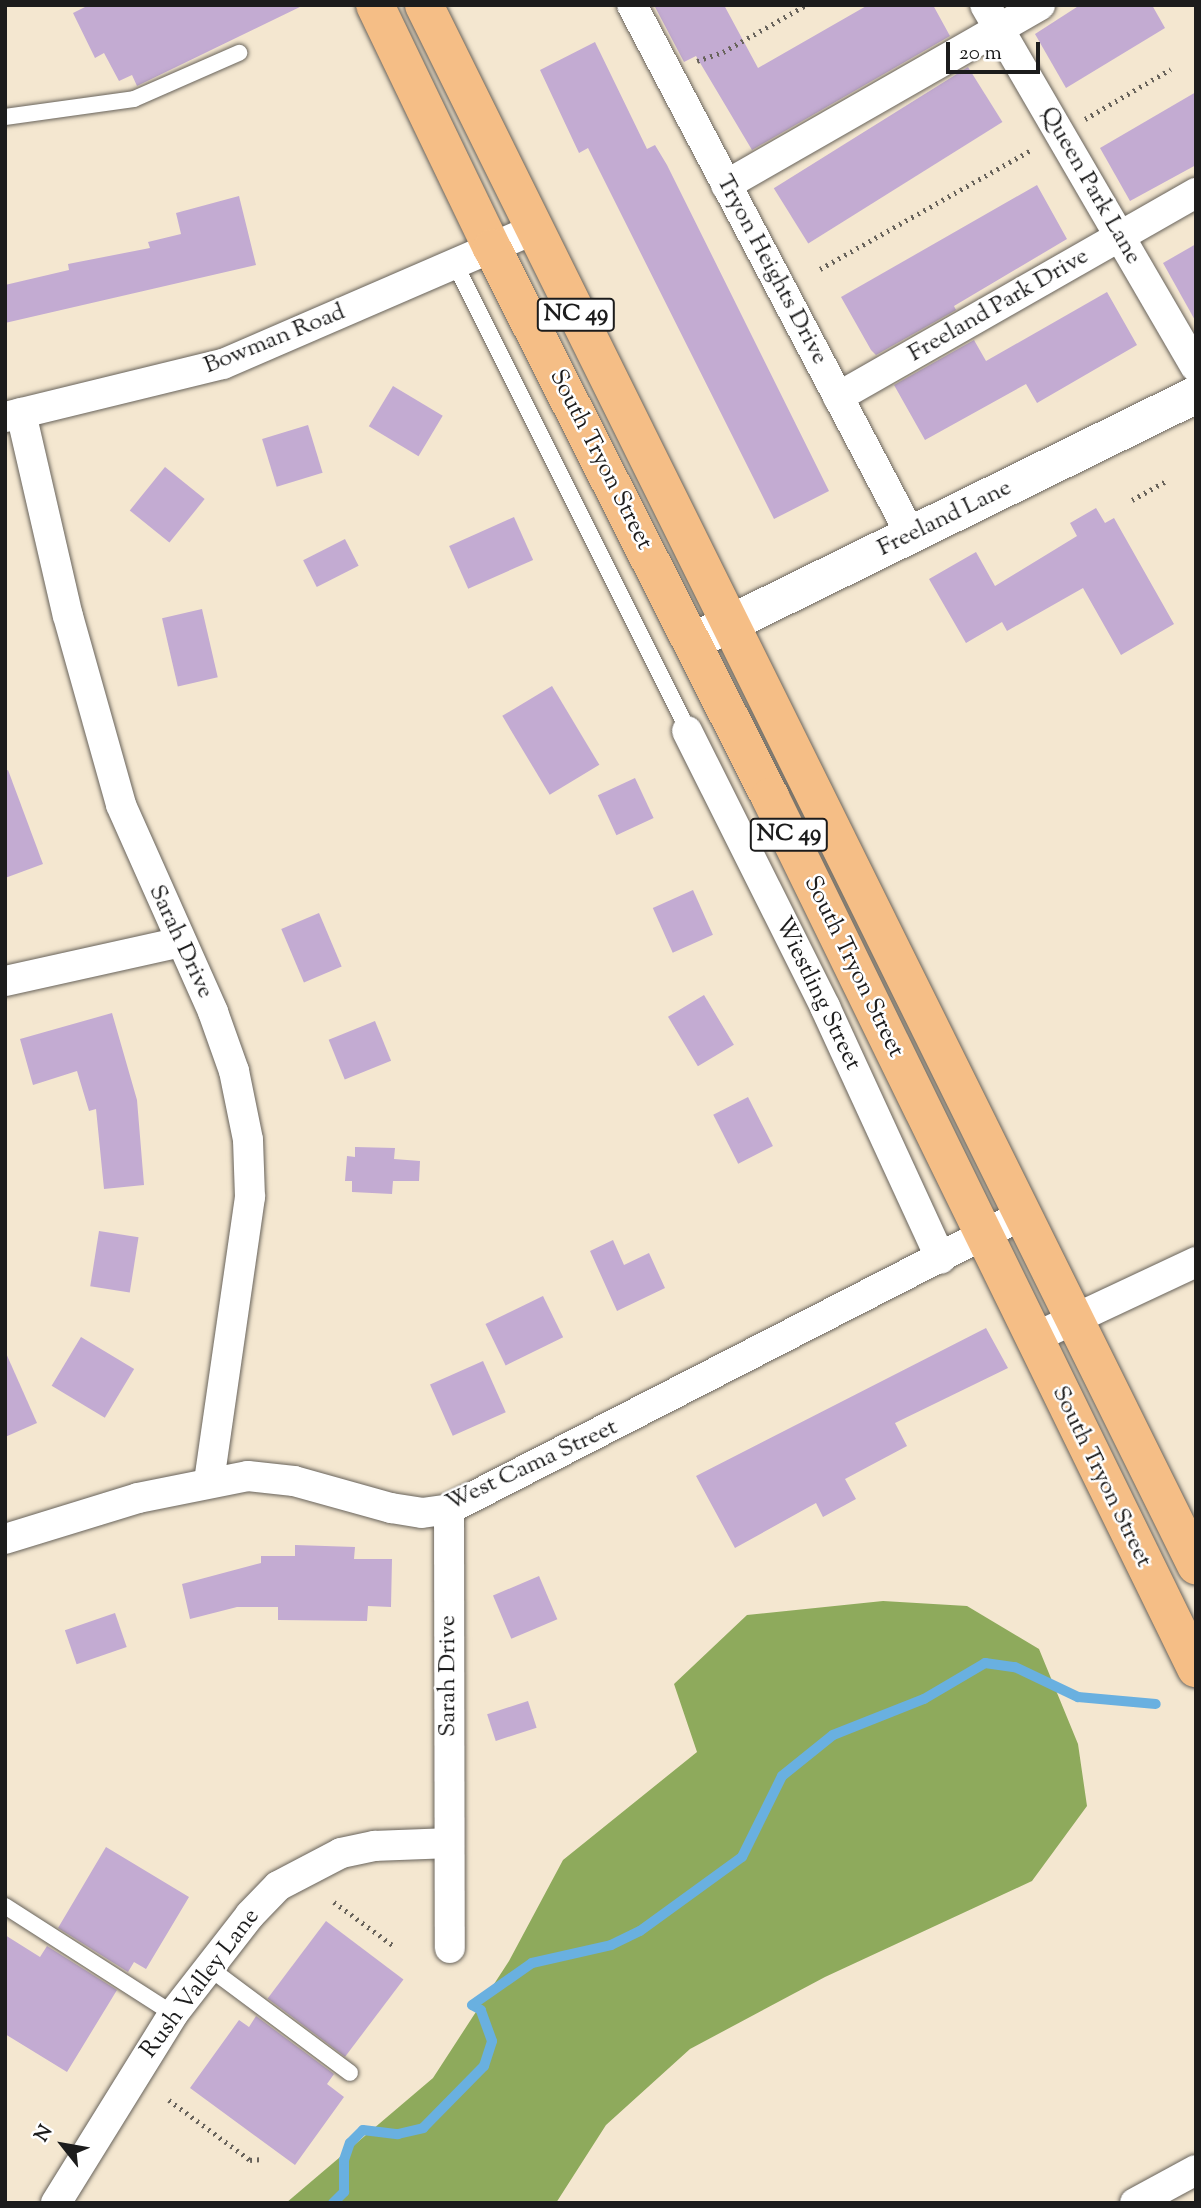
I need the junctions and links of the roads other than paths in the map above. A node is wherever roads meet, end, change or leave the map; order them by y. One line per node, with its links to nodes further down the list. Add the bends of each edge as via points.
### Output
1 (375, 5): 12 (main road, South Tryon Street / NC 49)
2 (424, 5): 10 (main road, South Tryon Street / NC 49)
3 (632, 5): 8 (street, Tryon Heights Drive)
4 (1040, 5): 5 (street)
5 (992, 17): 8 (street); 11 (street, Queen Park Lane)
6 (239, 53): 7 (lane, via 134,99)
7 (5, 117)
8 (726, 185): 16 (street, Tryon Heights Drive)
9 (1196, 193): 11 (street, Freeland Park Drive)
10 (533, 230): 12 (street, Bowman Road); 19 (main road, South Tryon Street / NC 49)
11 (1119, 237): 14 (street, Queen Park Lane); 16 (street, Freeland Park Drive)
12 (492, 248): 13 (street, Bowman Road); 20 (main road, South Tryon Street / NC 49)
13 (455, 264): 17 (street, Bowman Road, via 223,364); 21 (lane)
14 (1196, 367)
15 (1196, 394): 18 (street, Freeland Lane)
16 (838, 397): 18 (street, Tryon Heights Drive)
17 (13, 415): 22 (street, Sarah Drive, via 107,762 154,888)
18 (911, 535): 19 (street, Freeland Lane)
19 (731, 624): 20 (street, Freeland Lane); 24 (main road, South Tryon Street / NC 49)
20 (692, 642): 25 (main road, South Tryon Street / NC 49)
21 (684, 724): 26 (street, Wiestling Street, via 825,1007)
22 (181, 942): 23 (street); 30 (street, Sarah Drive, via 234,1071 248,1151 250,1197)
23 (5, 981)
24 (1022, 1215): 25 (street, West Cama Street); 28 (main road, South Tryon Street / NC 49)
25 (985, 1235): 26 (street, West Cama Street); 29 (main road, South Tryon Street / NC 49)
26 (941, 1259): 31 (street, West Cama Street)
27 (1196, 1262): 28 (street)
28 (1074, 1320): 29 (street); 33 (main road, South Tryon Street / NC 49)
29 (1034, 1338): 34 (main road, South Tryon Street / NC 49)
30 (209, 1481): 31 (street, West Cama Street, via 265,1476 391,1508 422,1513); 32 (street, West Cama Street)
31 (449, 1509): 35 (street, Sarah Drive)
32 (5, 1539)
33 (1196, 1565)
34 (1196, 1668)
35 (449, 1843): 37 (street, Sarah Drive); 38 (street, Rush Valley Lane, via 375,1846 308,1867 269,1896)
36 (5, 1906): 39 (lane)
37 (450, 1948)
38 (208, 1967): 39 (street, Rush Valley Lane); 40 (lane)
39 (173, 2014): 42 (street, Rush Valley Lane)
40 (350, 2073)
41 (1196, 2170): 43 (street)
42 (56, 2203)
43 (1136, 2203)

